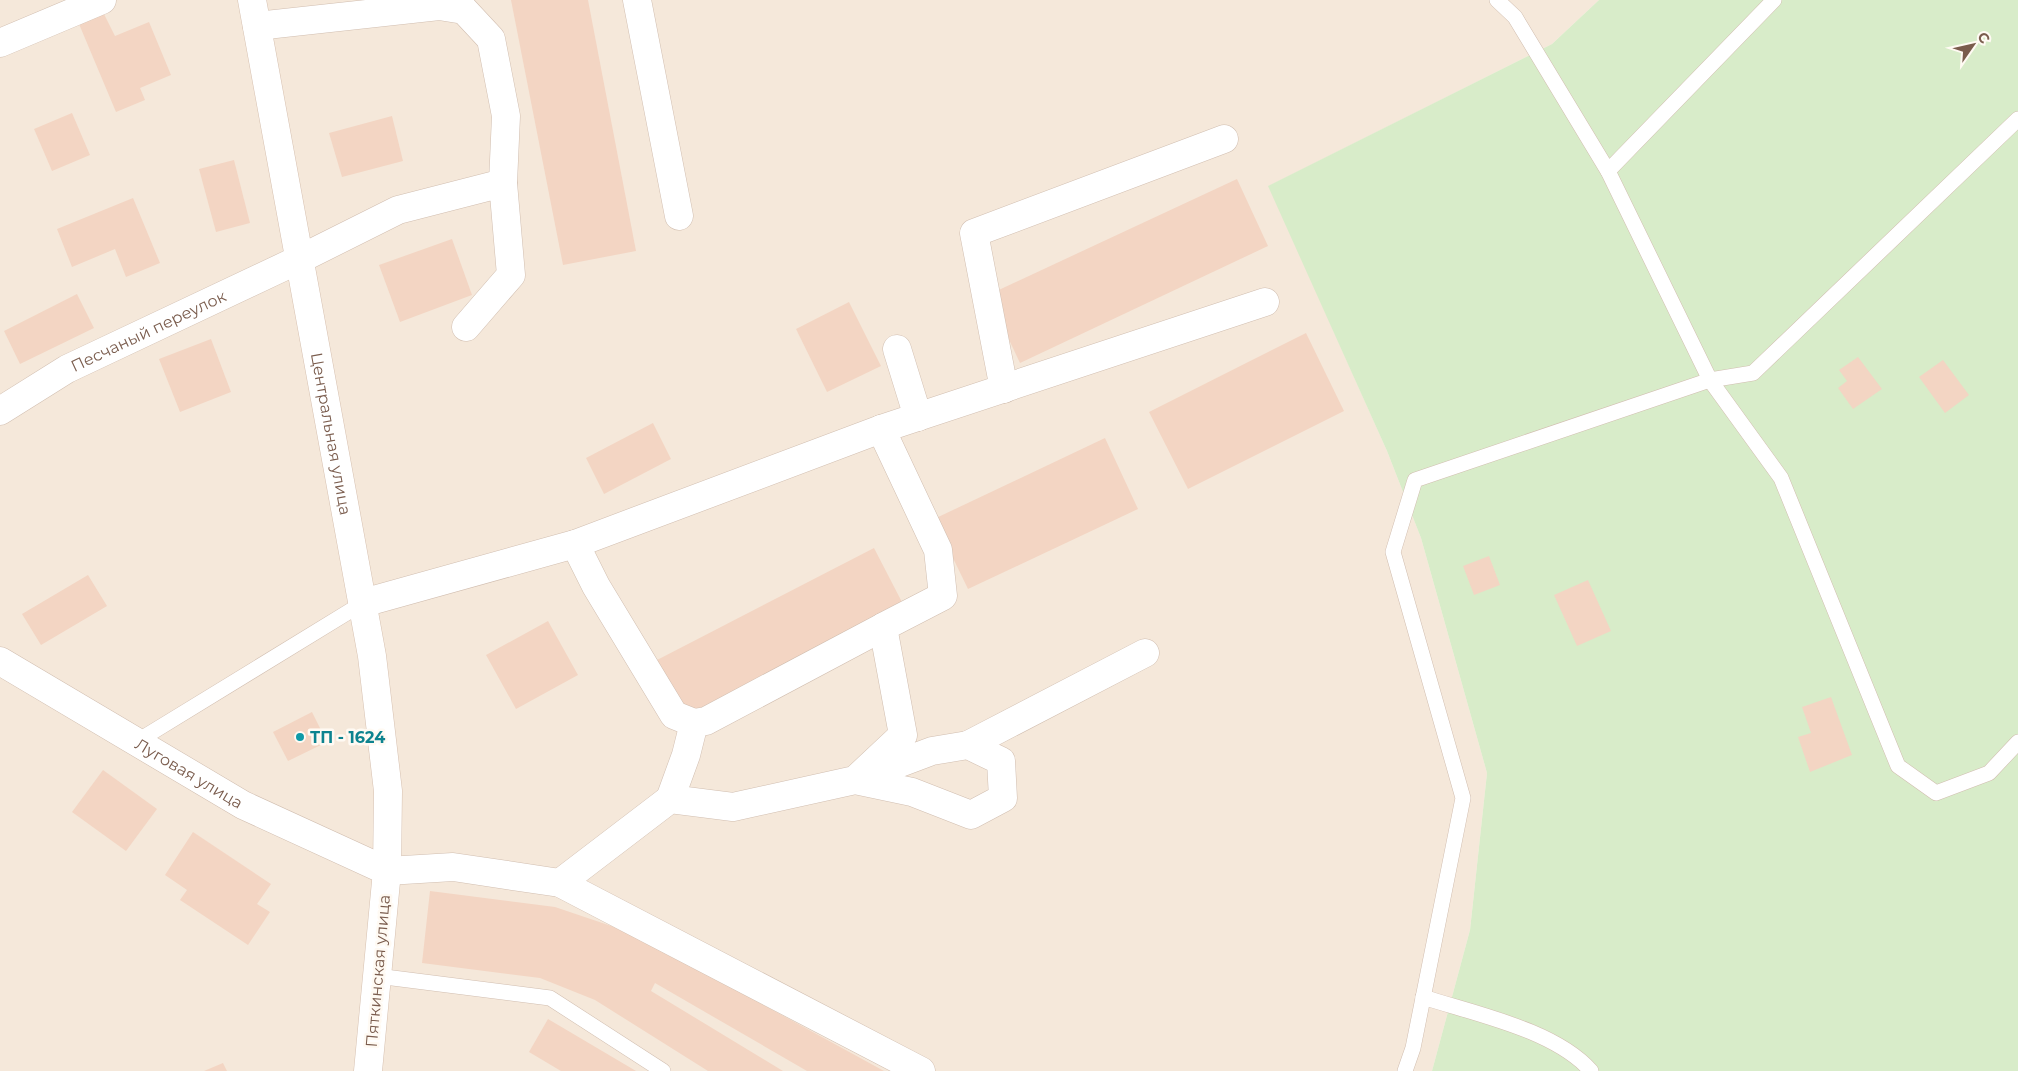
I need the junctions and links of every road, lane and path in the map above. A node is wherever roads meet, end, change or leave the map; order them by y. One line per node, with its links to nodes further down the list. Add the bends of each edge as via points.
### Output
1 (102, 0): 6 (street)
2 (637, 0): 11 (street)
3 (1497, 0): 9 (lane, via 1515,17)
4 (1774, 0): 9 (lane)
5 (254, 13): 10 (street, via 439,6 464,10 491,39 506,116); 12 (street, Центральная улица)
6 (0, 43)
7 (2018, 119): 16 (lane, via 1753,372)
8 (1224, 139): 17 (street, via 974,233)
9 (1608, 171): 16 (lane)
10 (503, 183): 12 (street, Песчаный переулок, via 398,210); 14 (street, via 511,275)
11 (679, 216)
12 (300, 259): 18 (street, Песчаный переулок, via 67,369); 22 (street, Центральная улица)
13 (1265, 302): 17 (street)
14 (466, 327)
15 (897, 349): 19 (street)
16 (1710, 380): 28 (lane, via 1780,478 1898,766 1936,793 1989,773); 35 (lane, via 1416,480 1392,552 1463,798)
17 (1004, 389): 19 (street)
18 (0, 411)
19 (918, 417): 20 (street)
20 (881, 430): 21 (street); 23 (street, via 938,550 943,596)
21 (575, 544): 22 (street); 26 (street, via 601,594 674,715)
22 (363, 602): 27 (lane); 32 (street, Центральная улица, via 388,791)
23 (882, 626): 26 (street, via 722,714); 30 (street, via 903,735)
24 (1145, 653): 29 (street)
25 (0, 661): 27 (street, Луговая улица)
26 (694, 723): 31 (street)
27 (136, 742): 32 (street, Луговая улица, via 243,805)
28 (2018, 742)
29 (968, 745): 30 (street, via 932,752); 30 (street, via 1000,761 1003,798 971,815 912,792)
30 (855, 780): 31 (street, via 733,807)
31 (670, 799): 33 (street)
32 (387, 871): 33 (street, via 453,867); 34 (street, Пяткинская улица)
33 (560, 883): 38 (street)
34 (377, 976): 36 (street, Пяткинская улица); 37 (lane, via 550,998)
35 (1423, 997): 39 (lane); 40 (lane, via 1547,1038 1581,1060)
36 (368, 1071)
37 (663, 1071)
38 (922, 1071)
39 (1405, 1071)
40 (1591, 1071)

